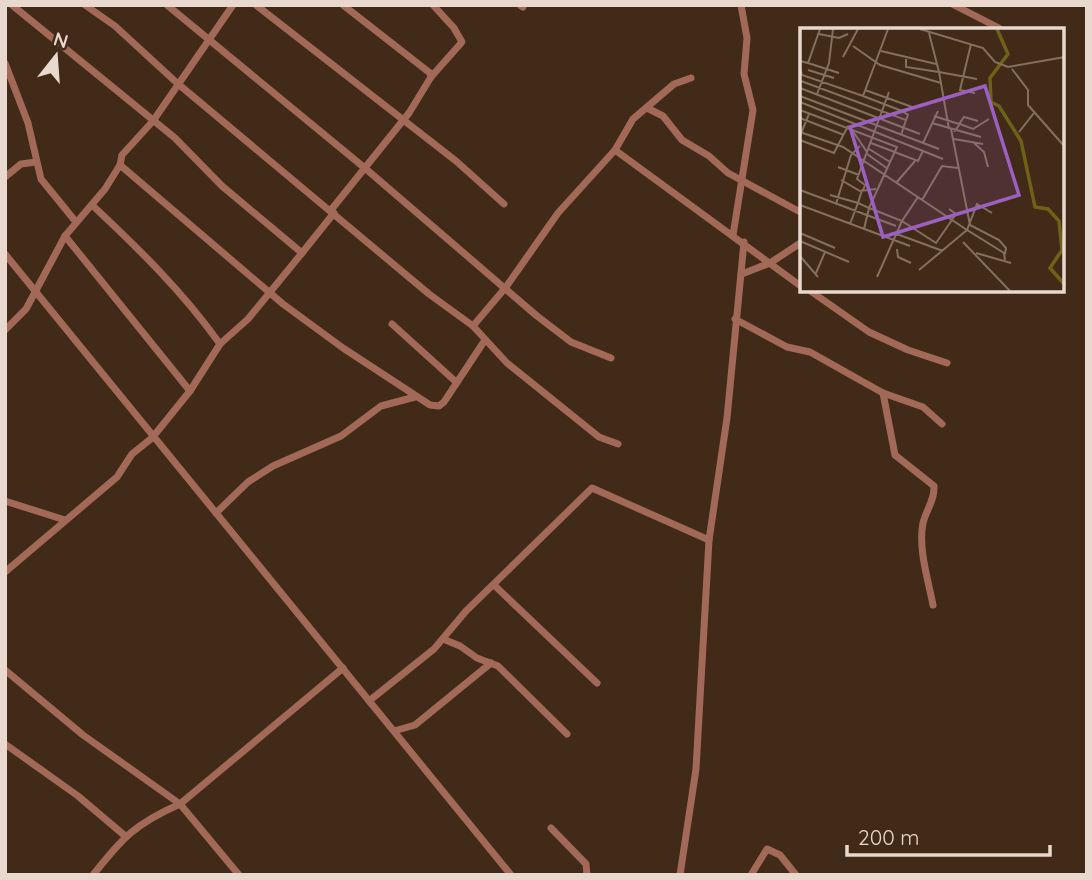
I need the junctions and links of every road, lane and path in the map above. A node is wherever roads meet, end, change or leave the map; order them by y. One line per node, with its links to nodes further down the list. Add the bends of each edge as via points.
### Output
1 (12, 5): 11 (street)
2 (29, 5): 11 (street)
3 (85, 5): 17 (street)
4 (167, 5): 13 (street)
5 (233, 5): 13 (street)
6 (256, 5): 20 (street)
7 (343, 5): 15 (street)
8 (433, 5): 15 (street, via 461,42)
9 (741, 5): 26 (street, via 747,38 744,74 753,110)
10 (954, 5): 12 (street)
11 (23, 13): 19 (street)
12 (999, 27)
13 (210, 40): 17 (street); 24 (street)
14 (5, 63): 22 (street, via 28,123)
15 (431, 77): 20 (street)
16 (691, 78): 18 (street, via 674,84)
17 (177, 83): 19 (street); 29 (street)
18 (647, 108): 21 (street, via 624,129); 26 (street, via 663,116 682,140)
19 (152, 121): 23 (street, via 122,155); 36 (street)
20 (401, 121): 24 (street); 27 (street)
21 (615, 150): 32 (street); 41 (street, via 558,213)
22 (36, 162): 25 (street, via 21,164); 31 (street, via 51,193)
23 (120, 165): 28 (street); 43 (street)
24 (366, 169): 29 (street); 41 (street)
25 (5, 177)
26 (742, 180): 30 (street); 32 (street)
27 (504, 204)
28 (92, 205): 31 (street); 50 (street, via 198,313)
29 (333, 211): 36 (street); 47 (street)
30 (800, 212)
31 (76, 222): 33 (street)
32 (733, 235): 34 (street)
33 (65, 236): 42 (street); 54 (street)
34 (744, 242): 38 (street); 39 (street)
35 (800, 243): 38 (street)
36 (302, 253): 43 (street)
37 (5, 254): 42 (street)
38 (770, 263): 39 (street); 40 (street)
39 (742, 274): 45 (street)
40 (800, 286)
41 (506, 287): 47 (street); 51 (street, via 570,342)
42 (36, 292): 48 (street); 58 (street)
43 (269, 292): 50 (street); 56 (street)
44 (812, 292): 52 (street, via 869,332)
45 (736, 320): 55 (street, via 780,344 810,352); 63 (street)
46 (392, 324): 53 (street)
47 (473, 326): 49 (street)
48 (5, 330)
49 (485, 340): 53 (street); 59 (street, via 599,437)
50 (220, 344): 54 (street)
51 (611, 358)
52 (947, 363)
53 (455, 382): 56 (street, via 439,406)
54 (190, 391): 58 (street)
55 (883, 393): 57 (street, via 923,407); 66 (street, via 895,456 934,486 922,541)
56 (415, 397): 61 (street, via 381,406 341,436 273,466 248,482)
57 (942, 424)
58 (152, 438): 61 (street); 62 (street, via 132,454 117,477)
59 (618, 444)
60 (5, 500): 62 (street)
61 (216, 513): 69 (street)
62 (65, 520): 64 (street)
63 (709, 540): 65 (street, via 592,488); 83 (street, via 695,769)
64 (5, 572)
65 (494, 585): 67 (street); 71 (street)
66 (933, 605)
67 (443, 639): 68 (street); 72 (street)
68 (491, 663): 73 (street, via 415,725); 74 (street, via 506,672)
69 (343, 668): 72 (street); 76 (street)
70 (5, 670): 76 (street, via 83,735)
71 (597, 683)
72 (369, 701): 73 (street)
73 (394, 731): 81 (street)
74 (567, 734)
75 (5, 744): 78 (street)
76 (180, 804): 78 (street); 80 (street)
77 (551, 828): 82 (street, via 586,863)
78 (124, 835): 79 (street)
79 (93, 875)
80 (239, 875)
81 (511, 875)
82 (587, 875)
83 (680, 875)
84 (751, 875): 85 (street, via 767,849 780,855)
85 (796, 875)

